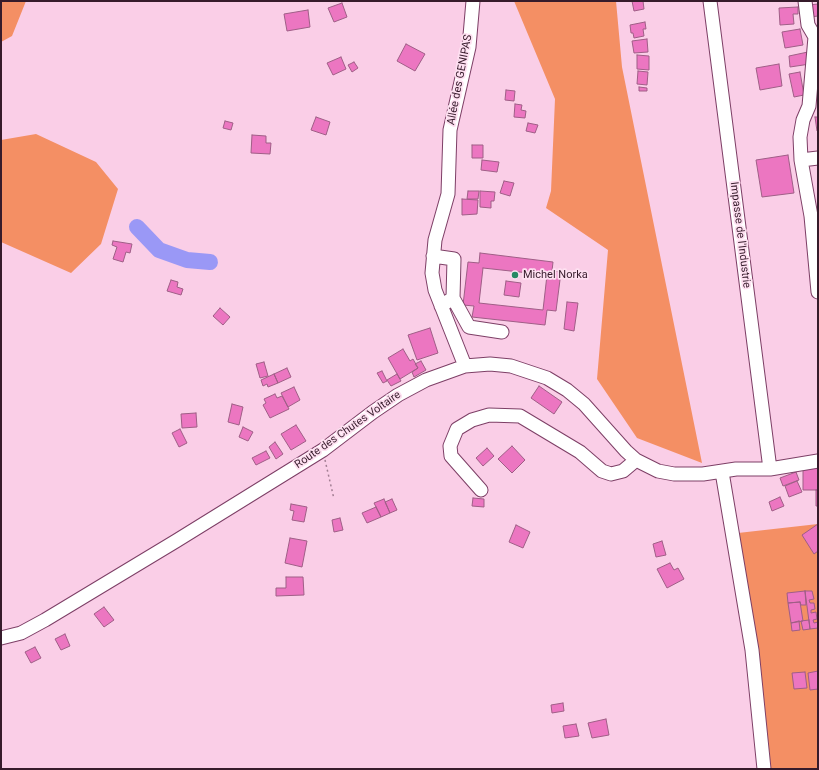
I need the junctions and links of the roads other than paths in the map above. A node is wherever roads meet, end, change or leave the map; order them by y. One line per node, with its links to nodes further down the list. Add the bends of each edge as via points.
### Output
1 (473, 1): 7 (street, Allée des GENIPAS, via 469,47 450,130 448,194)
2 (710, 1): 15 (street, Impasse de l'Industrie)
3 (805, 1): 5 (street, via 808,25 815,37 808,106 800,137)
4 (818, 158): 5 (street)
5 (801, 160): 6 (street)
6 (813, 202): 8 (street)
7 (433, 256): 9 (street, via 454,259); 10 (street, Allée des GENIPAS, via 433,281)
8 (818, 292)
9 (453, 298): 10 (street); 11 (street, via 469,327)
10 (441, 306): 12 (street, Allée des GENIPAS)
11 (502, 332)
12 (465, 366): 13 (street, Route des Chutes Voltaire, via 511,366 547,378 584,404); 18 (street, Route des Chutes Voltaire, via 426,380 398,395 323,450 45,620 21,633)
13 (636, 460): 16 (street, Route des Chutes Voltaire, via 658,471 674,474); 17 (street, via 623,471 607,473 580,452 520,416 489,415 472,420 457,429 450,446 451,456)
14 (818, 462): 15 (street, Route des Chutes Voltaire)
15 (770, 469): 16 (street, Route des Chutes Voltaire, via 736,469)
16 (722, 472): 19 (street, via 752,650)
17 (480, 490)
18 (1, 638)
19 (764, 769)

